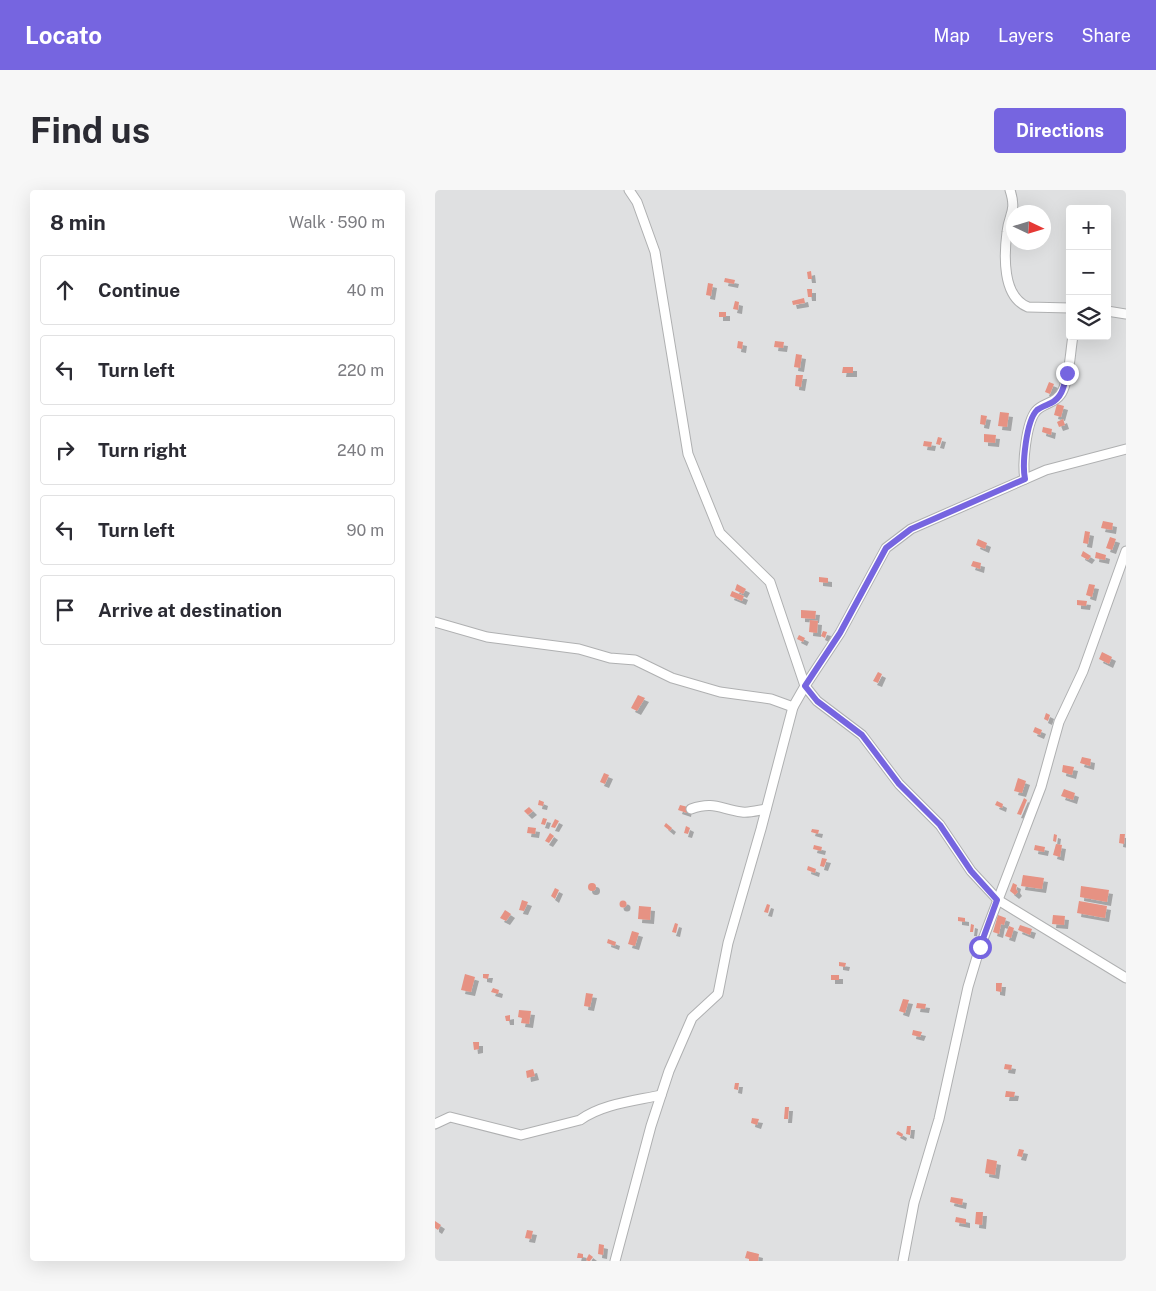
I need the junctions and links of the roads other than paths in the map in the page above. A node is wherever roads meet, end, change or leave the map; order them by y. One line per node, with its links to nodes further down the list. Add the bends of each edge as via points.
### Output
1 (629, 190): 11 (street, via 637,202 655,252 688,454 720,533 770,582)
2 (1010, 190): 3 (street, via 1014,206 1007,228 1006,250 1010,287 1028,307)
3 (1066, 308)
4 (1111, 312): 5 (street)
5 (1126, 314)
6 (1072, 340): 8 (street, via 1063,390 1057,399 1036,411 1027,434 1023,462)
7 (1126, 448): 8 (street)
8 (1025, 479): 11 (street, via 911,529 886,548 840,633)
9 (1126, 551): 15 (street, via 1083,670 1059,722 1041,787)
10 (435, 622): 12 (street, via 487,636 635,660 672,678 720,692 771,699)
11 (805, 686): 12 (street); 15 (street, via 817,701 862,735 899,784 940,825 971,871)
12 (793, 707): 14 (street)
13 (691, 809): 14 (street, via 704,804 743,812)
14 (766, 810): 17 (street, via 728,943 718,994 692,1018)
15 (997, 900): 16 (street); 20 (street, via 968,987 939,1119 914,1203)
16 (1126, 978)
17 (661, 1095): 18 (street, via 617,1104 580,1120 521,1135 450,1117); 19 (street)
18 (435, 1124)
19 (615, 1261)
20 (903, 1261)

